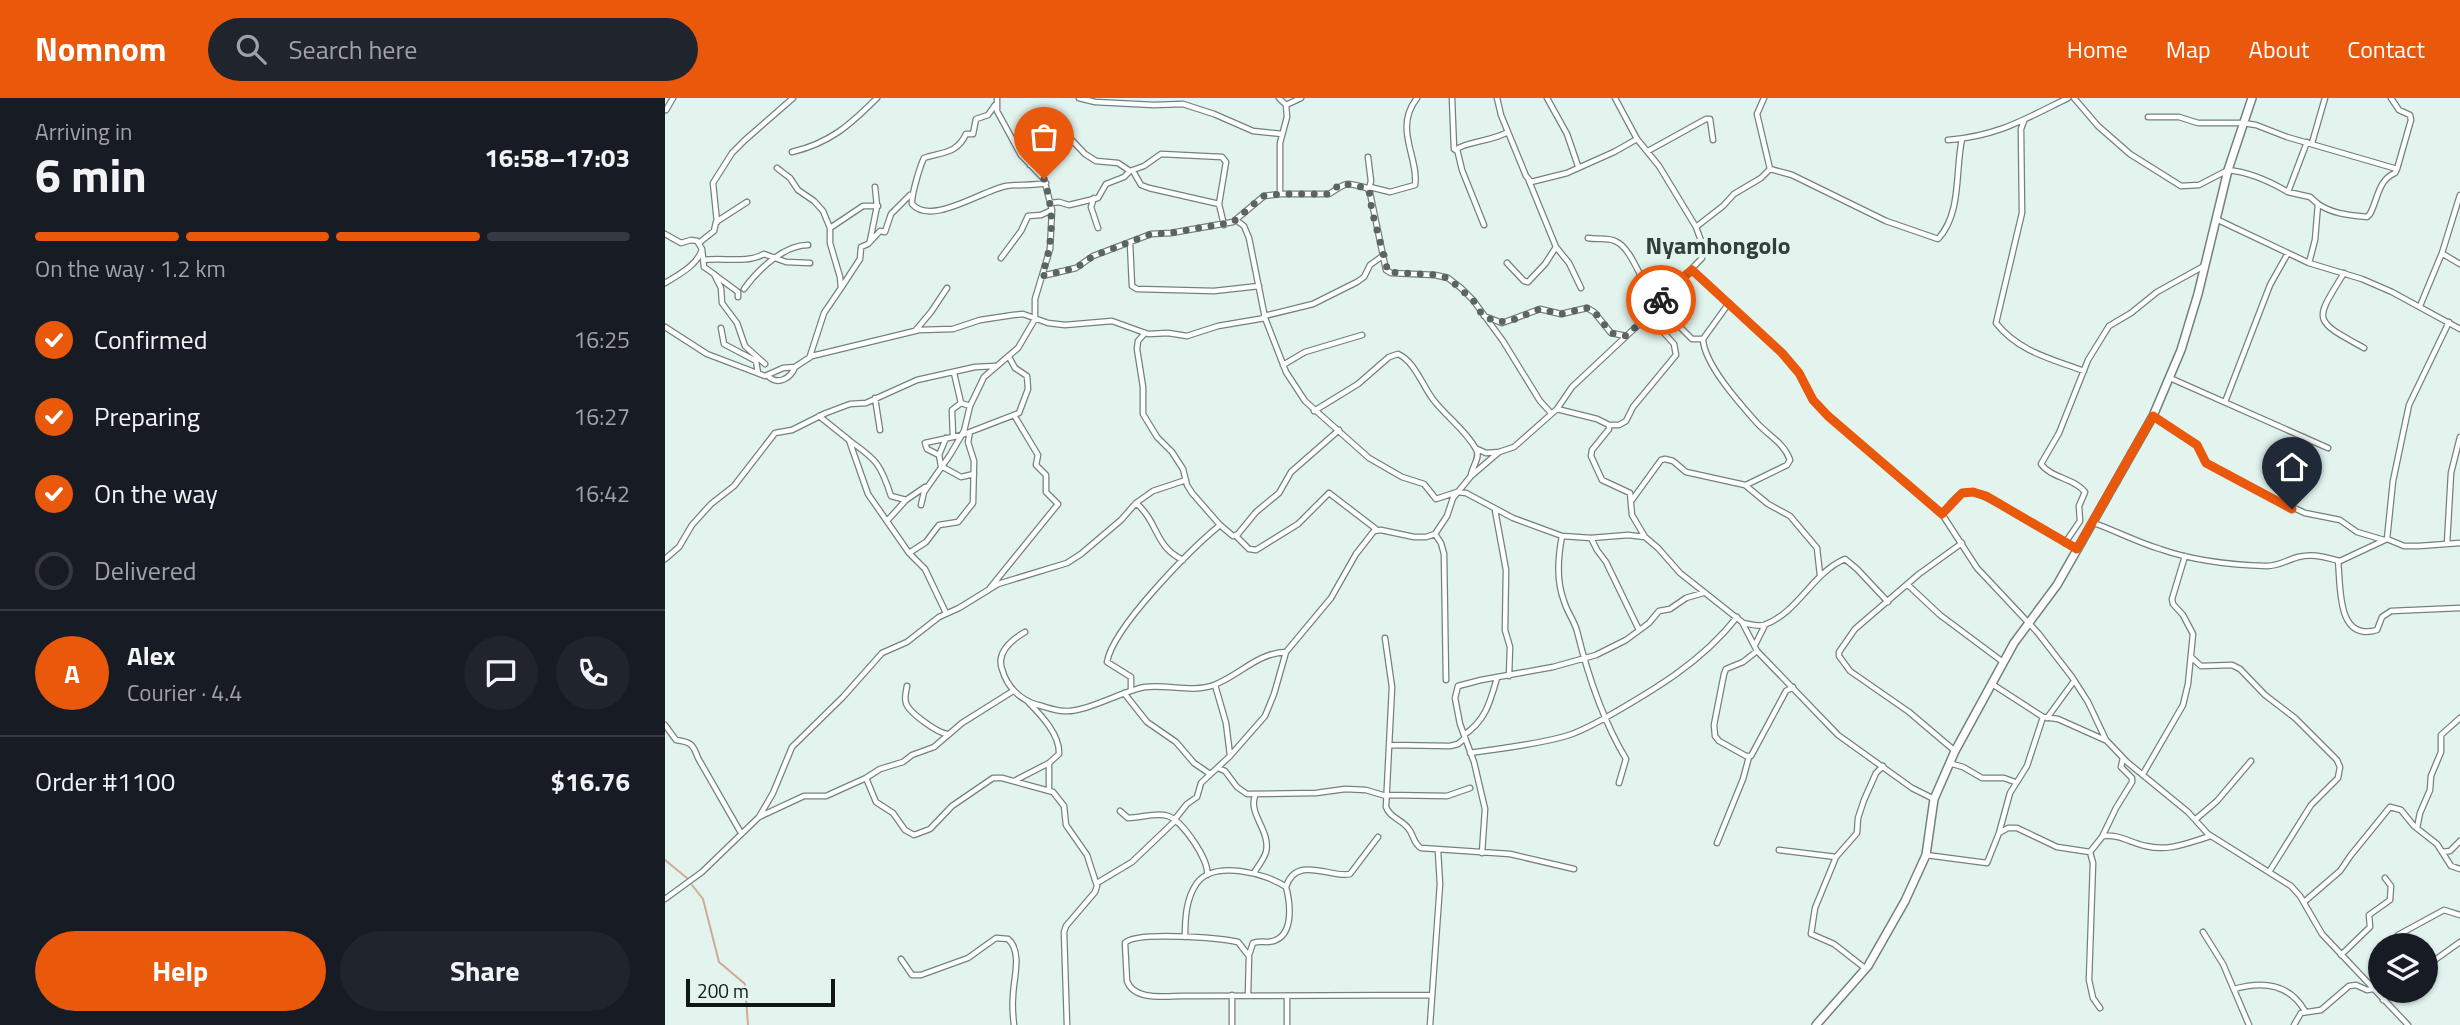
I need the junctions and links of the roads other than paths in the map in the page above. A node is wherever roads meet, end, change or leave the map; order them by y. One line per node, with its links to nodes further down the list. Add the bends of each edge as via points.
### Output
1 (673, 98): 21 (street)
2 (793, 98): 61 (street, via 732,153 713,183)
3 (877, 98): 34 (street, via 848,127 814,147)
4 (1079, 98): 26 (street, via 1183,104 1253,131)
5 (1279, 98): 20 (street)
6 (1301, 98): 20 (street)
7 (1417, 98): 46 (street, via 1406,135 1415,185 1390,192)
8 (1452, 98): 32 (street)
9 (1497, 98): 25 (street)
10 (1547, 98): 37 (street)
11 (1615, 98): 27 (street)
12 (1764, 98): 39 (street, via 1757,114)
13 (2068, 98): 19 (street)
14 (2074, 98): 41 (street, via 2130,154 2181,187)
15 (2252, 98): 24 (main road)
16 (2325, 98): 31 (street)
17 (2391, 98): 40 (street, via 2411,117)
18 (996, 100): 36 (street, via 997,111); 49 (street, via 991,113 976,119 973,134 966,134 956,148 924,158)
19 (2055, 101): 23 (street)
20 (1286, 105): 26 (street)
21 (666, 110)
22 (2148, 117): 24 (street)
23 (2024, 121): 28 (street); 119 (street, via 2022,213 1996,323 2036,354)
24 (2243, 123): 31 (street); 41 (main road)
25 (1508, 132): 32 (street, via 1462,145); 43 (street)
26 (1282, 134): 48 (street)
27 (1637, 139): 33 (street); 37 (street)
28 (1962, 139): 30 (street); 39 (street, via 1955,202 1938,239 1887,222 1792,175)
29 (1713, 140): 33 (street, via 1712,124 1706,119)
30 (1948, 141)
31 (2309, 143): 40 (street); 47 (street)
32 (1457, 151): 63 (street)
33 (1648, 151): 64 (street)
34 (792, 152)
35 (1368, 157): 46 (street)
36 (1029, 165): 42 (street, via 1042,164 1047,138 1055,132 1066,134 1096,161 1118,163); 44 (street)
37 (1578, 166): 43 (street, via 1545,180)
38 (777, 168): 66 (street, via 823,211)
39 (1770, 169): 64 (street)
40 (2397, 169): 57 (street, via 2383,181 2367,217)
41 (2228, 170): 47 (street); 58 (main road)
42 (1132, 171): 51 (street, via 1107,184); 53 (street, via 1149,188); 53 (street, via 1161,155 1222,158 1226,162)
43 (1528, 180): 73 (street)
44 (1046, 183): 49 (street, via 1005,186 936,212 916,208); 56 (street)
45 (875, 187): 55 (street)
46 (1369, 188): 48 (street, via 1340,184 1329,194); 77 (street)
47 (2288, 192): 54 (street)
48 (1280, 194): 60 (street, via 1263,196)
49 (911, 195): 69 (street, via 891,214 885,232)
50 (2460, 195): 76 (street)
51 (1094, 198): 56 (street); 65 (street, via 1091,207)
52 (747, 202): 61 (street)
53 (1219, 204): 62 (street)
54 (2318, 204): 57 (street); 59 (street)
55 (877, 206): 66 (street, via 863,206); 69 (street)
56 (1051, 207): 79 (street, via 1041,215 1028,216); 89 (street, via 1051,249)
57 (2327, 211): 59 (street)
58 (2215, 218): 75 (street); 85 (main road)
59 (2317, 219): 82 (street)
60 (1237, 220): 62 (street); 91 (street, via 1247,232)
61 (717, 222): 70 (street, via 714,231)
62 (1224, 225): 71 (street, via 1151,234)
63 (1484, 225)
64 (1696, 227): 86 (street, via 1704,254)
65 (1098, 228)
66 (830, 229): 92 (street)
67 (665, 234): 70 (street, via 681,243)
68 (1588, 239): 97 (street, via 1621,244)
69 (870, 241): 92 (street, via 861,247 860,259)
70 (700, 242): 74 (street)
71 (1130, 243): 89 (street, via 1093,256 1076,268); 91 (street, via 1132,286 1137,289 1214,291)
72 (808, 245): 78 (street, via 798,245)
73 (1556, 247): 83 (street, via 1528,282); 94 (street)
74 (702, 249): 80 (street); 90 (street, via 691,265)
75 (2288, 253): 82 (street); 125 (street, via 2270,285)
76 (2442, 253): 84 (street); 99 (street)
77 (1384, 256): 100 (street, via 1391,273 1448,278); 101 (street, via 1356,282 1313,303)
78 (776, 258): 80 (street, via 764,254 754,259); 81 (street); 95 (street)
79 (1001, 258)
80 (703, 260): 88 (street, via 704,267)
81 (810, 263)
82 (2309, 263): 87 (street)
83 (1507, 264)
84 (2460, 264)
85 (2205, 266): 119 (street, via 2157,292 2109,327); 123 (main road)
86 (1692, 270): 97 (street); 98 (street)
87 (2344, 273): 99 (street); 112 (street, via 2322,310 2322,318)
88 (714, 274): 96 (street, via 738,292); 115 (street, via 722,303 737,323 745,346)
89 (1042, 276): 102 (street)
90 (665, 283)
91 (1259, 286): 101 (street)
92 (841, 288): 113 (street, via 824,313)
93 (947, 288): 107 (street)
94 (1581, 288)
95 (744, 289)
96 (738, 297)
97 (1658, 303): 110 (street)
98 (1729, 303): 111 (street); 159 (street, via 1790,361 1828,416)
99 (2420, 306): 103 (street)
100 (1483, 316): 110 (street, via 1502,323 1540,309 1561,314 1587,308 1611,333); 130 (street)
101 (1265, 317): 108 (street, via 1187,336); 116 (street)
102 (1035, 319): 107 (street, via 1013,315 953,329); 108 (street, via 1065,325 1112,321); 114 (street)
103 (2449, 322): 106 (street); 169 (street, via 2409,405)
104 (665, 327): 121 (street, via 707,354)
105 (722, 328): 121 (street, via 724,344 756,360)
106 (2460, 329)
107 (914, 332): 113 (street)
108 (1145, 333): 150 (street, via 1137,349 1143,414 1175,456)
109 (1362, 335): 116 (street, via 1305,352)
110 (1627, 336): 128 (street, via 1572,387)
111 (1703, 339): 134 (street, via 1692,339 1677,323 1666,323 1664,333 1677,355 1626,421); 152 (street, via 1720,377 1790,457 1787,465)
112 (2364, 348)
113 (809, 357): 117 (street)
114 (1009, 357): 118 (street); 131 (street, via 1027,376 1028,389)
115 (765, 364)
116 (1283, 365): 129 (street)
117 (795, 366): 122 (street); 122 (street, via 781,381)
118 (996, 366): 120 (street); 127 (street, via 984,377)
119 (2084, 371): 171 (street, via 2041,464 2085,492 2079,506 2080,521)
120 (954, 373): 124 (street, via 917,380); 126 (street)
121 (758, 374): 122 (street)
122 (768, 376)
123 (2170, 378): 125 (street); 133 (main road)
124 (874, 398): 132 (street); 135 (street)
125 (2225, 402): 143 (street)
126 (961, 403): 127 (street); 139 (street, via 952,410)
127 (970, 406): 138 (street)
128 (1557, 409): 130 (street); 134 (street)
129 (1314, 411): 136 (street); 144 (street, via 1398,354 1408,360 1433,400)
130 (1551, 413): 145 (street, via 1514,447)
131 (1014, 415): 137 (street); 182 (street, via 1038,455 1036,465 1045,475 1046,492 1058,504)
132 (819, 416): 142 (street); 177 (street, via 775,433 734,486 711,504)
133 (2153, 416): 161 (main road); 169 (street, via 2197,445 2206,463 2265,495)
134 (1609, 425): 155 (street, via 1591,456 1602,480 1627,491)
135 (880, 430)
136 (1339, 430): 153 (street, via 1369,458 1424,484 1436,499); 165 (street, via 1290,472 1279,493)
137 (970, 432): 138 (street); 148 (street)
138 (962, 435): 139 (street); 147 (street)
139 (953, 437): 141 (street)
140 (2460, 437): 173 (street, via 2451,473)
141 (946, 438): 146 (street); 146 (street, via 925,443)
142 (849, 440): 154 (street, via 872,456 885,475 891,496); 160 (street, via 868,494)
143 (2329, 448)
144 (1476, 449): 145 (street); 149 (street)
145 (1499, 452): 149 (street)
146 (939, 455): 147 (street)
147 (941, 467): 148 (street, via 961,477); 151 (street)
148 (974, 474): 175 (street, via 973,503 958,522 939,525 926,542)
149 (1471, 476): 153 (street)
150 (1186, 480): 156 (street, via 1160,488); 162 (street)
151 (927, 485): 154 (street); 157 (street)
152 (1745, 485): 155 (street, via 1686,472 1665,458); 180 (street, via 1797,521 1817,548)
153 (1457, 492): 158 (street); 164 (street)
154 (906, 500): 160 (street)
155 (1632, 500): 167 (street, via 1632,515)
156 (1136, 503): 178 (street, via 1163,546); 182 (street, via 1067,563)
157 (921, 505)
158 (1495, 509): 166 (street); 199 (street, via 1506,570)
159 (1942, 514): 170 (street); 171 (street, via 1962,493 1973,492)
160 (887, 521): 175 (street)
161 (2094, 523): 174 (main road); 176 (street)
162 (1220, 525): 165 (street); 178 (street)
163 (1376, 530): 164 (street, via 1414,537); 165 (street, via 1329,494 1298,524 1256,550); 195 (street, via 1325,606)
164 (1435, 534): 201 (street, via 1444,554)
165 (1236, 536)
166 (1562, 536): 168 (street); 197 (street, via 1558,560 1561,591)
167 (1645, 537): 168 (street); 183 (street)
168 (1591, 538): 191 (street)
169 (2386, 540): 173 (street, via 2404,545); 179 (street)
170 (1962, 543): 181 (street); 189 (street, via 1987,580)
171 (2065, 543): 174 (street)
172 (2460, 543): 173 (street)
173 (2447, 544)
174 (2077, 549): 189 (main road)
175 (909, 553): 186 (street, via 925,569)
176 (2185, 556): 179 (street, via 2267,566 2313,555); 196 (street, via 2172,604 2192,630)
177 (665, 559)
178 (1183, 560): 207 (street, via 1112,645 1107,662 1131,677)
179 (2338, 561): 185 (street, via 2344,614 2361,631 2377,630 2382,617 2391,611)
180 (1820, 575): 184 (street, via 1845,559); 190 (street, via 1786,611)
181 (1908, 585): 184 (street); 198 (street)
182 (988, 589): 186 (street)
183 (1704, 593): 187 (street); 191 (street, via 1659,611)
184 (1888, 602): 219 (street, via 1855,629 1839,656 1850,671)
185 (2460, 608)
186 (946, 613): 241 (street, via 879,656 795,742)
187 (1737, 617): 188 (street); 211 (street, via 1681,671)
188 (1742, 622): 190 (street); 194 (street)
189 (2029, 623): 198 (main road); 202 (street)
190 (1765, 624): 194 (street)
191 (1639, 630): 197 (street)
192 (1025, 632): 208 (street, via 1009,644 1000,665)
193 (1385, 638): 218 (street, via 1392,687)
194 (1756, 648): 206 (street); 222 (street, via 1743,662 1726,669 1714,725 1719,741)
195 (1286, 652): 204 (street, via 1261,657); 221 (street, via 1265,716)
196 (2192, 657): 229 (street, via 2183,705); 261 (street, via 2201,666 2240,669 2340,767 2338,778 2311,805)
197 (1582, 659): 199 (street); 211 (street)
198 (2003, 662): 203 (main road)
199 (1509, 676): 200 (street)
200 (1497, 678): 216 (street, via 1488,709); 216 (street, via 1463,684 1456,690)
201 (1446, 680)
202 (2074, 681): 212 (street); 217 (street)
203 (1991, 684): 212 (street); 219 (main road)
204 (1215, 685): 207 (street); 221 (street)
205 (907, 686): 215 (street, via 909,709 934,730)
206 (1793, 687): 222 (street, via 1786,691); 227 (street, via 1838,735)
207 (1131, 690): 209 (street)
208 (1013, 691): 210 (street); 215 (street)
209 (1124, 693): 210 (street, via 1072,711); 230 (street, via 1147,722)
210 (1028, 702): 225 (street, via 1059,746 1059,754)
211 (1605, 718): 220 (street, via 1563,737); 234 (street, via 1626,759)
212 (2045, 718): 217 (street); 233 (street, via 2027,766)
213 (2460, 718): 244 (street, via 2441,735 2441,752)
214 (665, 725): 245 (street, via 676,740 694,745)
215 (948, 734): 231 (street, via 934,747)
216 (1465, 736): 218 (street, via 1450,746); 220 (street)
217 (2106, 740): 223 (street)
218 (1390, 745): 238 (street)
219 (1955, 751): 226 (main road)
220 (1470, 753): 256 (street, via 1485,809)
221 (1230, 756): 228 (street)
222 (1749, 757): 251 (street)
223 (2123, 757): 229 (street); 247 (street, via 2121,767 2132,782)
224 (2251, 761): 242 (street, via 2217,802)
225 (1049, 763): 232 (street); 236 (street)
226 (1949, 764): 233 (street, via 1982,778); 239 (main road)
227 (1883, 765): 239 (street); 258 (street, via 1864,800 1857,833)
228 (1217, 768): 230 (street); 237 (street, via 1243,792)
229 (2143, 774): 242 (street)
230 (1210, 775): 243 (street)
231 (866, 778): 232 (street, via 876,802 914,835 930,829 985,782 997,778); 241 (street, via 826,796 804,796)
232 (1013, 782): 236 (street)
233 (2015, 782): 246 (street)
234 (1619, 783)
235 (1470, 788): 238 (street, via 1447,796)
236 (1049, 789): 265 (street, via 1064,806 1066,825 1087,855)
237 (1255, 795): 238 (street, via 1345,789); 262 (street, via 1253,806 1266,849)
238 (1387, 795): 253 (street, via 1387,810 1408,828 1417,847)
239 (1934, 799): 257 (main road)
240 (1120, 811): 243 (street, via 1129,818 1159,815)
241 (759, 817): 245 (street)
242 (2196, 818): 248 (street)
243 (1175, 820): 263 (street, via 1204,860); 265 (street, via 1132,862)
244 (2417, 828): 255 (street); 268 (street, via 2398,808 2389,807 2340,871)
245 (741, 833): 267 (street, via 702,873)
246 (1999, 833): 254 (street, via 2017,828 2057,847); 257 (street, via 1987,863)
247 (2102, 836): 248 (street, via 2170,848); 254 (street)
248 (2211, 836): 261 (street)
249 (1378, 837): 266 (street, via 1350,874 1302,871 1291,876)
250 (2460, 841): 255 (street)
251 (1717, 843)
252 (1779, 850): 258 (street)
253 (1438, 851): 256 (street); 284 (street)
254 (2090, 852): 287 (street, via 2089,980)
255 (2442, 852): 260 (street)
256 (1482, 853): 259 (street, via 1510,854)
257 (1926, 855): 278 (main road)
258 (1836, 857): 278 (street, via 1815,908 1811,934 1834,944)
259 (1574, 869)
260 (2460, 869)
261 (2269, 872): 268 (street, via 2291,886)
262 (1254, 873): 263 (street, via 1236,870); 266 (street)
263 (1207, 875): 272 (street, via 1198,881 1188,900)
264 (2385, 878): 274 (street, via 2391,886 2390,900 2369,915 2370,928)
265 (1097, 883): 290 (street, via 1064,932)
266 (1286, 887): 275 (street, via 1289,917 1285,933 1277,940 1253,943)
267 (665, 899)
268 (2304, 902): 274 (street, via 2317,927)
269 (2460, 915): 271 (street, via 2444,910)
270 (2203, 932): 281 (street)
271 (2403, 933)
272 (1185, 937): 275 (street, via 1238,942); 282 (street, via 1128,939 1124,946 1129,987 1149,995)
273 (2460, 942): 276 (street)
274 (2341, 955): 279 (street)
275 (1248, 956): 283 (street)
276 (2438, 958)
277 (901, 959): 289 (street, via 912,975 921,975 968,958 996,938 1008,939 1015,958)
278 (1866, 969): 294 (main road)
279 (2368, 984)
280 (2368, 988): 288 (street, via 2349,986 2321,1010)
281 (2234, 989): 288 (street, via 2278,986); 295 (street)
282 (1232, 995): 283 (street); 291 (street)
283 (1248, 995): 285 (street)
284 (1432, 995): 285 (street); 293 (street)
285 (1287, 996): 292 (street)
286 (2386, 1003): 297 (street)
287 (2100, 1008)
288 (2305, 1011): 296 (street)
289 (1014, 1025)
290 (1067, 1025)
291 (1232, 1025)
292 (1287, 1025)
293 (1430, 1025)
294 (1816, 1025)
295 (2249, 1025)
296 (2294, 1025)
297 (2408, 1025)

